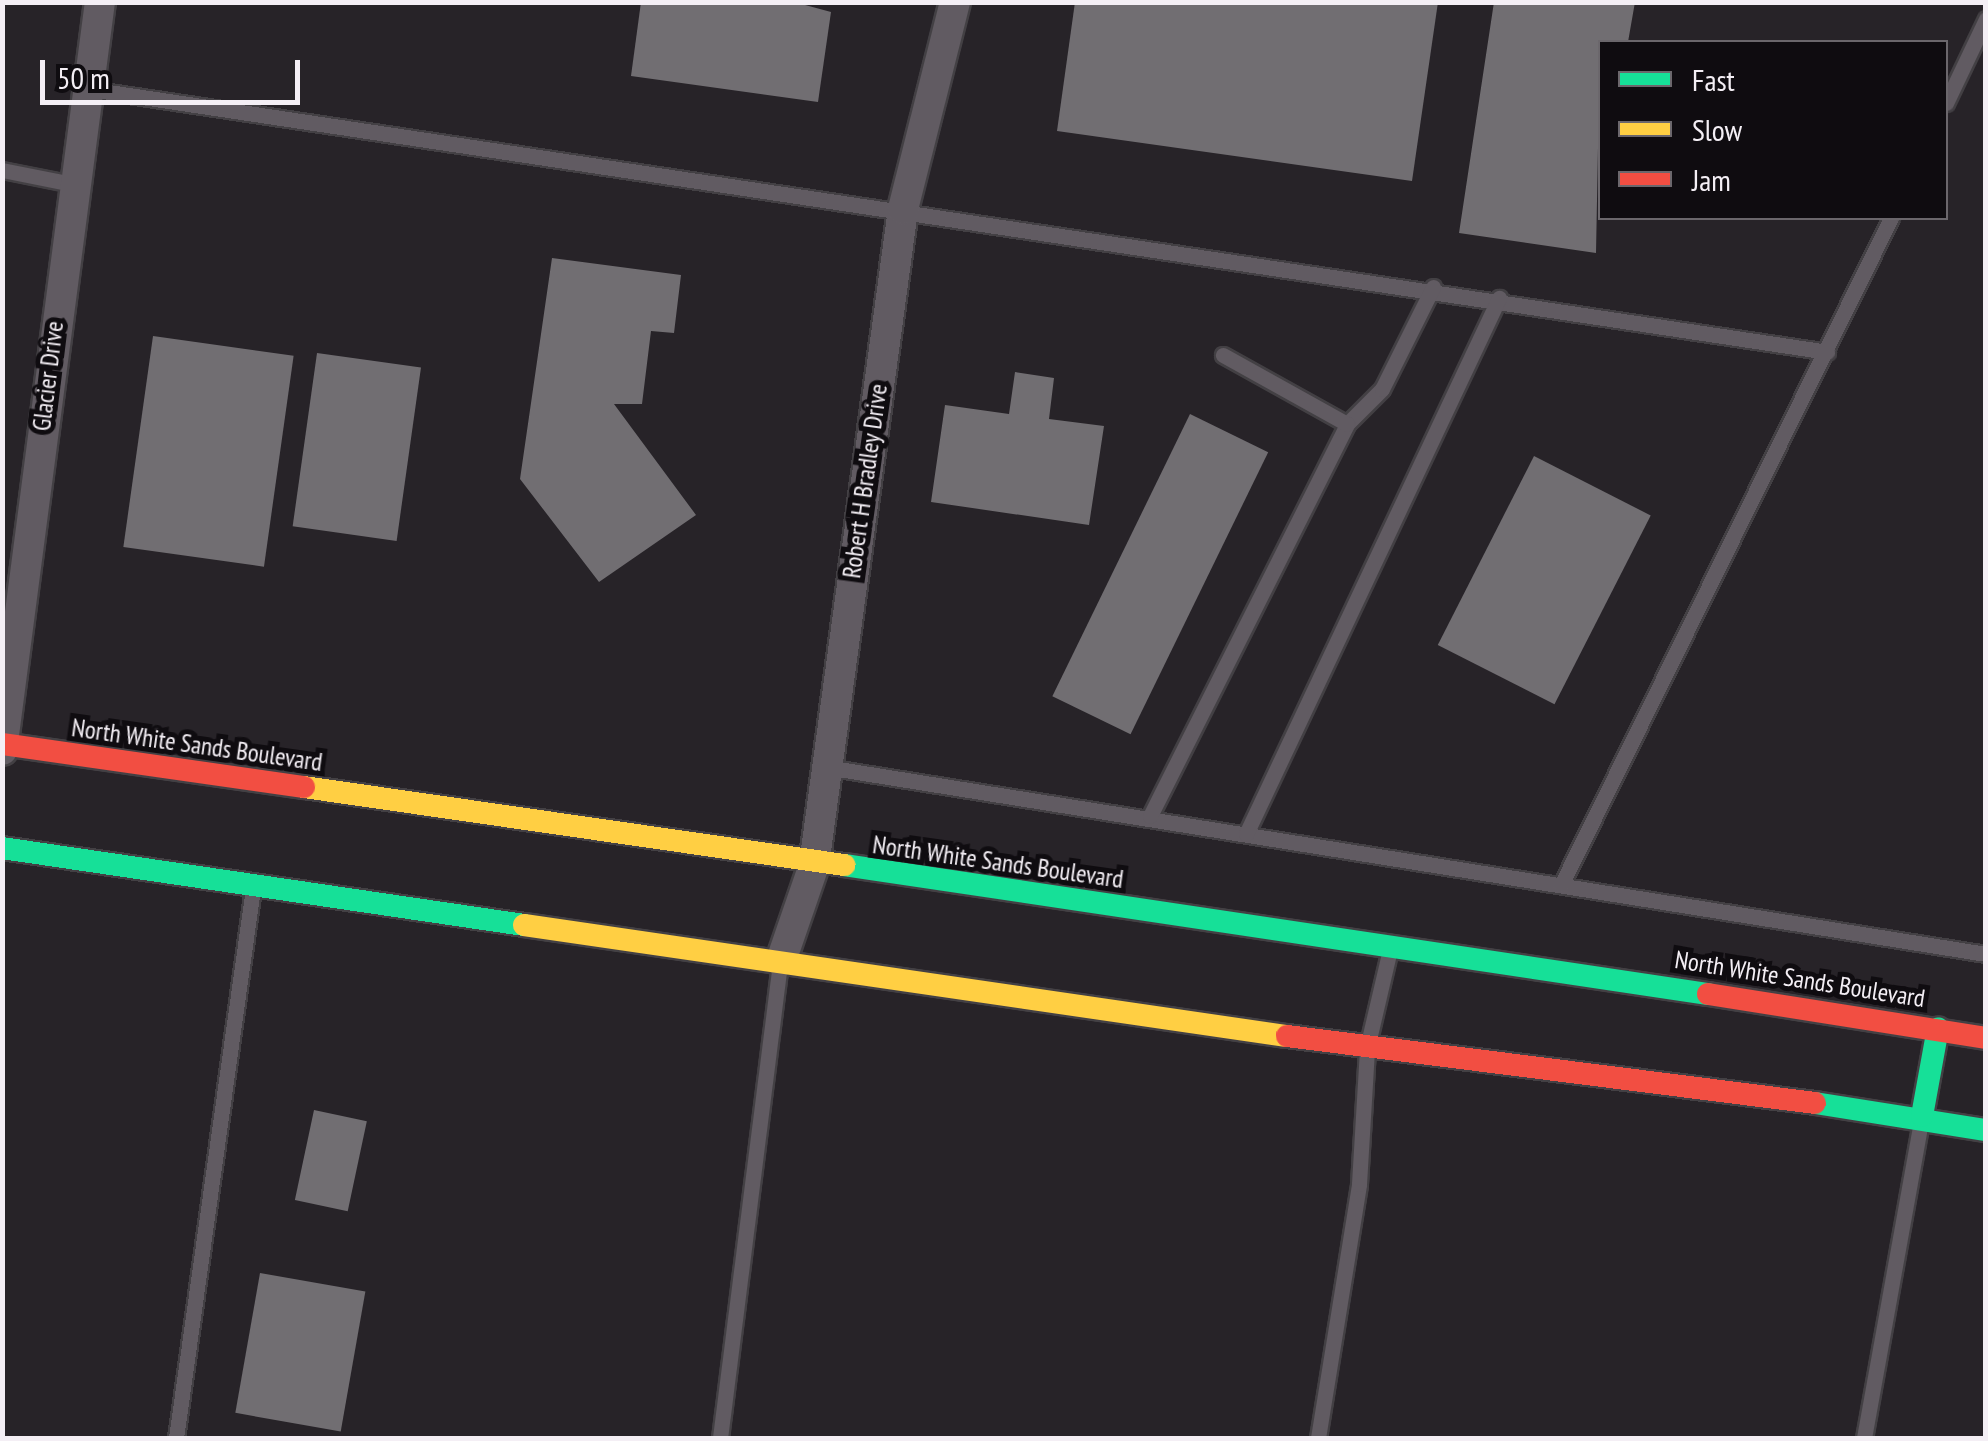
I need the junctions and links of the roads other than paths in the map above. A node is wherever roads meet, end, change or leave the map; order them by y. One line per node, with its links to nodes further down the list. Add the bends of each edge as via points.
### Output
1 (100, 2): 4 (street, Glacier Drive)
2 (955, 2): 8 (street, Robert H Bradley Drive)
3 (1986, 19): 5 (lane)
4 (89, 89): 7 (street, Glacier Drive); 8 (lane)
5 (1948, 99)
6 (2, 170): 7 (lane)
7 (72, 184): 15 (street, Glacier Drive)
8 (903, 208): 10 (lane); 16 (street, Robert H Bradley Drive)
9 (1890, 220): 12 (lane)
10 (1433, 287): 11 (lane); 14 (lane, via 1382,389)
11 (1499, 298): 12 (lane); 18 (lane)
12 (1827, 352): 22 (lane)
13 (1223, 355): 14 (lane)
14 (1346, 424): 17 (lane)
15 (3, 746): 20 (main road, North White Sands Boulevard)
16 (826, 766): 17 (lane); 20 (street, Robert H Bradley Drive)
17 (1150, 816): 18 (lane)
18 (1246, 834): 22 (lane)
19 (2, 848): 21 (main road)
20 (814, 865): 23 (main road, North White Sands Boulevard); 25 (street, Robert H Bradley Drive)
21 (254, 884): 25 (main road); 31 (lane)
22 (1561, 884): 24 (lane)
23 (1392, 944): 26 (main road, North White Sands Boulevard); 28 (lane)
24 (1986, 954)
25 (781, 961): 28 (main road); 32 (lane)
26 (1938, 1028): 27 (main road, North White Sands Boulevard); 29 (main road)
27 (1986, 1038)
28 (1366, 1048): 29 (main road); 33 (lane, via 1359,1184)
29 (1922, 1116): 30 (main road); 34 (lane)
30 (1986, 1130)
31 (176, 1438)
32 (720, 1438)
33 (1318, 1438)
34 (1864, 1438)

